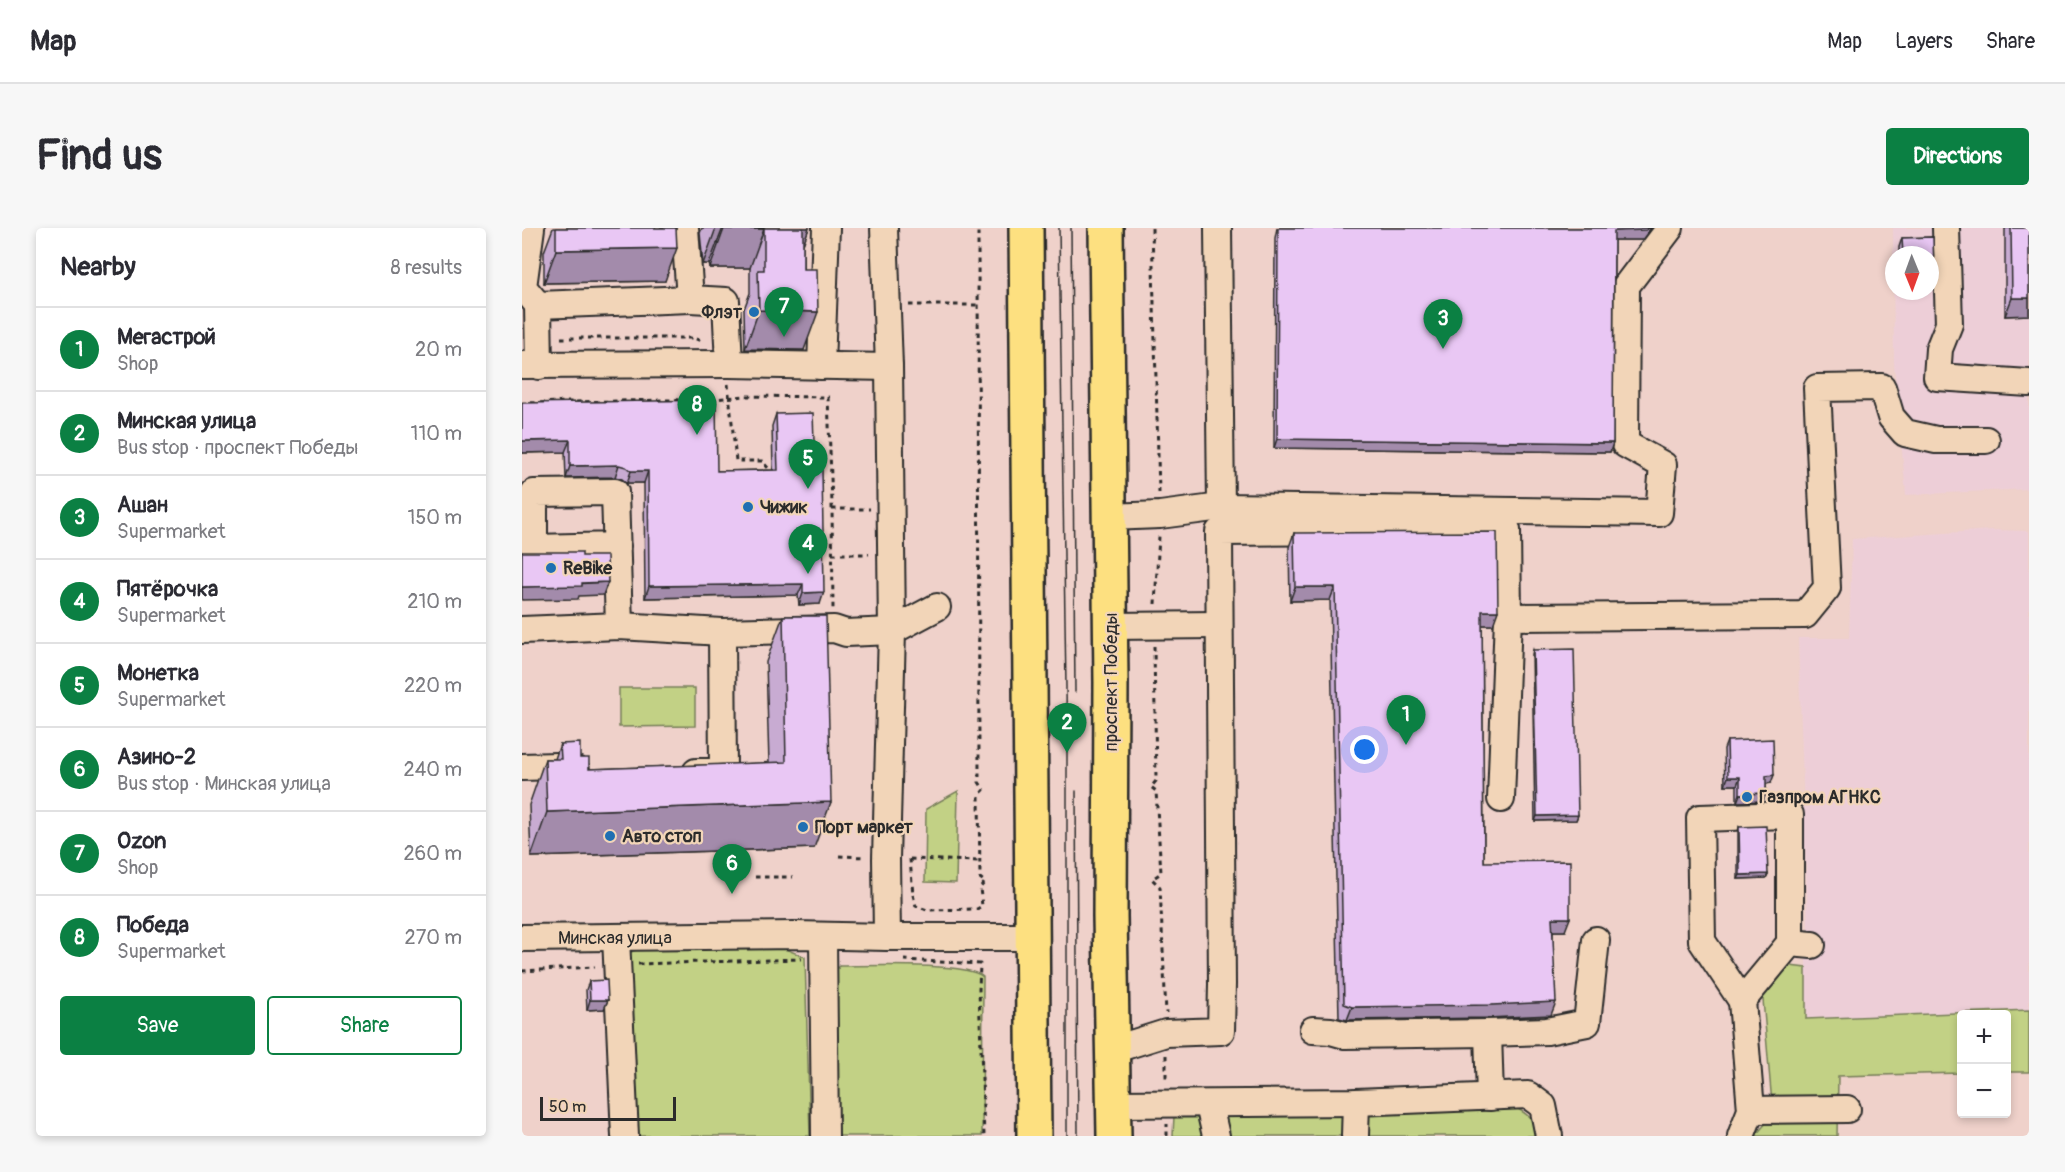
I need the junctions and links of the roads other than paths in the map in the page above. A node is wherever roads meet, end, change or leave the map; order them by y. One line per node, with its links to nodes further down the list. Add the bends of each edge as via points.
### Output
1 (531, 228): 11 (street, via 523,287)
2 (686, 228): 10 (street)
3 (826, 228): 14 (street)
4 (884, 228): 15 (street)
5 (1026, 228): 34 (main road)
6 (1106, 228): 19 (main road, проспект Победы)
7 (1218, 228): 18 (street)
8 (1670, 228): 18 (street, via 1626,286 1625,444 1663,465 1659,513)
9 (1946, 228): 16 (street, via 1949,324 1939,349 1937,378)
10 (690, 299): 11 (street); 12 (street, via 726,301)
11 (538, 305): 13 (street, via 539,338)
12 (728, 358): 13 (street); 14 (street)
13 (531, 366)
14 (821, 366): 15 (street)
15 (889, 367): 27 (street)
16 (2029, 383)
17 (1986, 440): 22 (street, via 1936,440 1905,433 1891,417 1882,387 1817,388 1827,588 1805,615)
18 (1221, 507): 19 (street)
19 (1109, 517): 25 (main road, проспект Победы)
20 (617, 546): 24 (street)
21 (937, 607): 27 (street)
22 (1508, 618): 23 (street, via 1507,530 1219,532); 32 (street)
23 (1219, 625): 25 (street); 42 (street, via 1221,1031 1166,1033)
24 (619, 626): 26 (street); 28 (street)
25 (1110, 626): 42 (main road, проспект Победы)
26 (522, 630)
27 (892, 631): 28 (street); 38 (street, via 886,859)
28 (722, 632): 30 (street, via 723,772)
29 (522, 767): 31 (street, via 557,766)
30 (678, 772)
31 (598, 773)
32 (1501, 799)
33 (616, 937): 35 (street, Минская улица); 37 (street, Минская улица, via 795,935); 49 (street)
34 (1031, 937): 38 (street, Минская улица); 51 (main road)
35 (522, 938)
36 (1596, 940): 41 (street, via 1587,1023)
37 (823, 947): 38 (street, Минская улица); 50 (street)
38 (891, 949)
39 (1742, 1001): 39 (street, via 1801,944 1790,815 1700,818 1702,941); 48 (street)
40 (1313, 1030): 41 (street, via 1345,1035)
41 (1488, 1034): 43 (street)
42 (1112, 1050): 45 (main road, проспект Победы)
43 (1490, 1098): 44 (street); 55 (street, via 1528,1095 1543,1106)
44 (1356, 1102): 46 (street); 54 (street)
45 (1114, 1104): 46 (street); 52 (main road, проспект Победы)
46 (1209, 1104): 53 (street)
47 (1847, 1109): 48 (street)
48 (1751, 1110): 56 (street)
49 (626, 1136)
50 (825, 1136)
51 (1034, 1136)
52 (1114, 1136)
53 (1216, 1136)
54 (1355, 1136)
55 (1549, 1136)
56 (1741, 1136)

